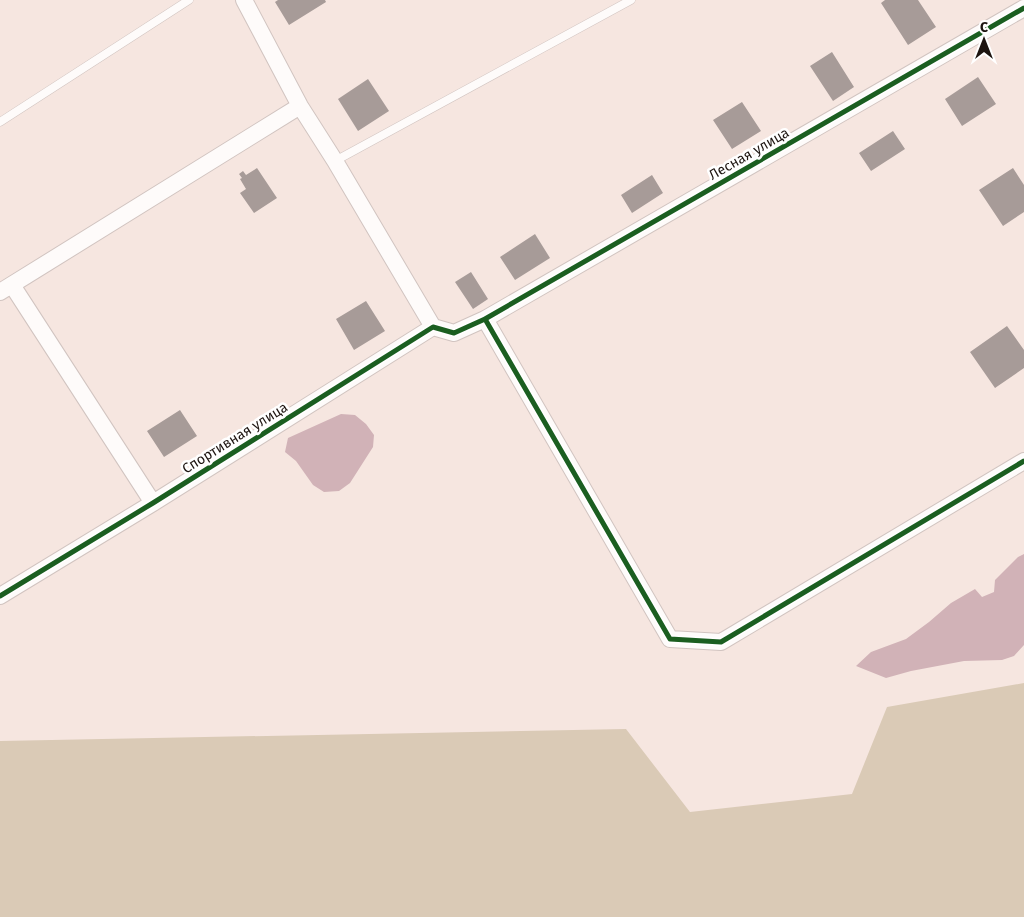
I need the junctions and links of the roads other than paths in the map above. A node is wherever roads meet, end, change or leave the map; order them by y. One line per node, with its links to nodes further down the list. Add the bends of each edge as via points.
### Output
1 (189, 0): 6 (lane)
2 (244, 0): 5 (street)
3 (631, 0): 7 (lane)
4 (1024, 8): 9 (street, Лесная улица)
5 (300, 106): 7 (street); 8 (street)
6 (0, 122)
7 (335, 161): 10 (street)
8 (6, 288): 12 (street)
9 (485, 319): 10 (street, via 454,333); 11 (street, via 670,639 721,642)
10 (433, 327): 12 (street, Спортивная улица)
11 (1024, 461)
12 (153, 503): 13 (street, Спортивная улица)
13 (0, 596)

